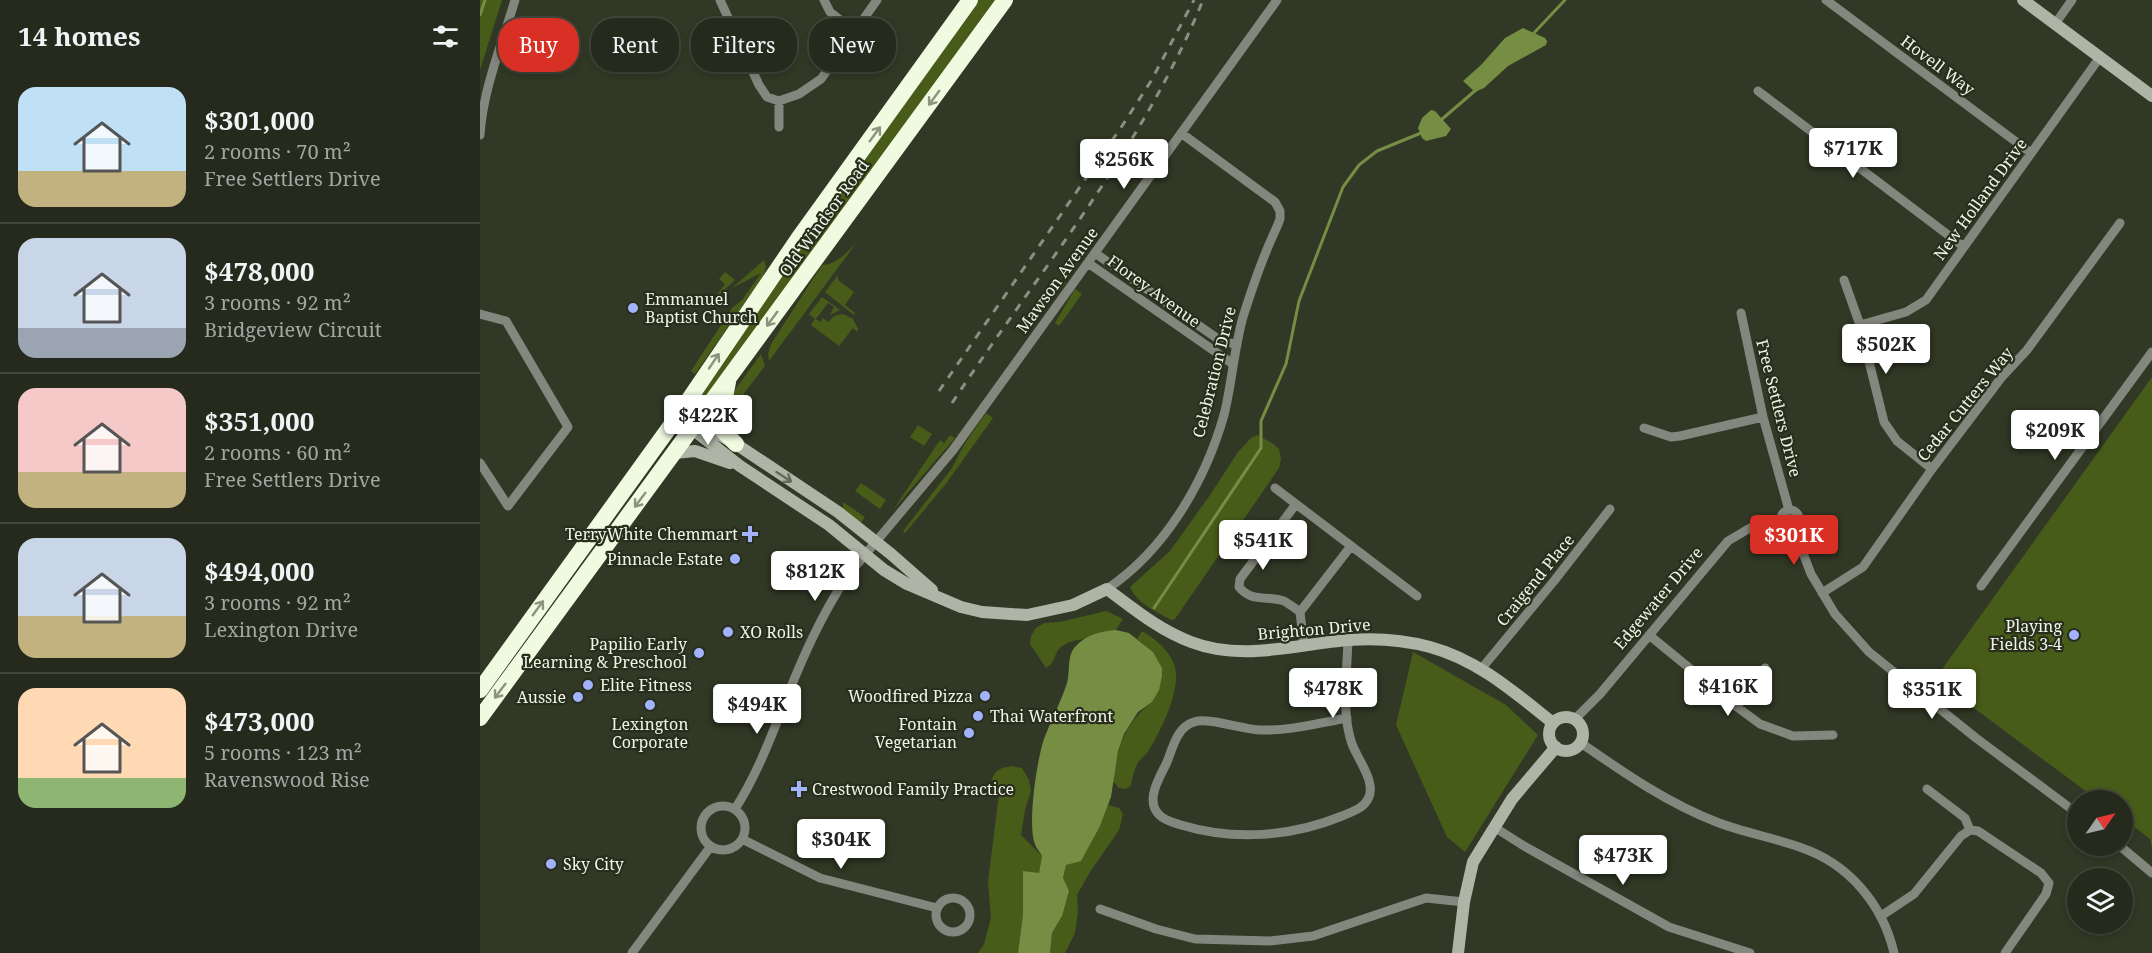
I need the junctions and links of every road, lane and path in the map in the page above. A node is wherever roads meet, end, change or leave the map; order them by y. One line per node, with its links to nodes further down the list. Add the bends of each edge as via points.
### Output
1 (515, 0): 21 (street, via 492,72)
2 (720, 0): 18 (street, via 759,85 767,98)
3 (824, 0): 11 (street)
4 (877, 0): 12 (street)
5 (970, 0): 35 (highway, Old Windsor Road, one-way to 5)
6 (1005, 0): 34 (highway, Old Windsor Road, one-way to 34)
7 (1277, 0): 20 (street, Mawson Avenue)
8 (1826, 0): 22 (street, Hovell Way)
9 (2023, 0): 13 (street)
10 (2072, 0): 13 (street)
11 (838, 18)
12 (864, 18)
13 (2055, 24): 14 (street)
14 (2100, 57): 17 (street); 22 (street, New Holland Drive)
15 (826, 72): 18 (street, via 799,94)
16 (1758, 91): 24 (street)
17 (2152, 96)
18 (779, 101): 19 (street)
19 (779, 127)
20 (1181, 133): 25 (street, Mawson Avenue); 31 (street, Celebration Drive, via 1275,202 1280,211 1250,294)
21 (480, 135)
22 (2031, 153): 24 (street, New Holland Drive)
23 (2120, 223): 43 (street, Cedar Cutters Way, via 2028,350 2001,378)
24 (1964, 247): 30 (street, New Holland Drive, via 1916,308)
25 (1095, 253): 26 (street, Mawson Avenue); 31 (street, Florey Avenue, via 1218,339)
26 (1088, 262): 33 (street, Florey Avenue); 50 (street, Mawson Avenue, via 953,450)
27 (1844, 280): 30 (street)
28 (1741, 313): 36 (street, Free Settlers Drive)
29 (480, 314): 41 (street, via 506,321 568,427 508,506)
30 (1860, 325): 43 (street, via 1884,422 1897,441)
31 (1237, 345): 33 (street, Celebration Drive)
32 (2152, 352): 53 (street)
33 (1233, 364): 54 (street, Celebration Drive, via 1224,415 1203,471 1181,510 1143,561)
34 (729, 378): 37 (highway, Old Windsor Road); 39 (highway, via 720,423)
35 (679, 413): 37 (street); 64 (highway, Old Windsor Road, one-way to 35)
36 (1763, 417): 38 (street, via 1671,437); 47 (street, Free Settlers Drive)
37 (694, 425): 39 (street, Celebration Drive); 40 (highway, Old Windsor Road); 42 (street, Celebration Drive)
38 (1644, 428)
39 (736, 444): 50 (street, Celebration Drive, one-way to 50)
40 (675, 453): 42 (street, via 695,451); 66 (highway, Old Windsor Road, one-way to 66)
41 (480, 463)
42 (740, 466): 52 (street, Celebration Drive, via 829,525)
43 (1932, 469): 55 (street, Cedar Cutters Way, via 1863,567)
44 (1275, 488): 45 (street)
45 (1296, 504): 51 (street); 58 (street, via 1240,579 1239,587 1253,598 1283,601)
46 (1610, 509): 62 (street, Craigend Place)
47 (1789, 510): 48 (street, via 1782,515); 49 (street, via 1798,516)
48 (1782, 522): 49 (street); 59 (street, Edgewater Drive, via 1750,528 1728,541)
49 (1793, 527): 55 (street)
50 (877, 542): 52 (street, Mawson Avenue); 57 (street, Celebration Drive)
51 (1351, 546): 56 (street); 58 (street)
52 (865, 555): 57 (street, Celebration Drive, via 907,584); 75 (street, Mawson Avenue, via 824,613 767,746)
53 (1981, 586)
54 (1107, 589): 57 (street, Celebration Drive, via 1073,605 1027,615 982,612); 61 (street, Brighton Drive, via 1147,619 1193,644 1232,652)
55 (1822, 593): 74 (street, via 1869,652)
56 (1417, 596)
57 (942, 599)
58 (1300, 612): 61 (street)
59 (1649, 635): 65 (street); 68 (street, Edgewater Drive)
60 (1348, 640): 61 (street, Brighton Drive); 62 (street, Brighton Drive, via 1412,643); 67 (street)
61 (1304, 646)
62 (1482, 668): 69 (street, Brighton Drive)
63 (1765, 668): 65 (street)
64 (480, 690)
65 (1737, 707): 70 (street, via 1760,724 1793,736)
66 (480, 718)
67 (1347, 718): 67 (street, via 1272,730 1203,721 1191,723 1182,729 1172,749 1153,796 1154,806 1163,818 1187,827 1256,835 1330,821 1357,809 1367,800 1370,782 1352,744)
68 (1575, 719): 69 (street, via 1561,717); 71 (street, via 1583,730)
69 (1553, 723): 72 (street, via 1549,733)
70 (1833, 735)
71 (1581, 743): 72 (street, via 1569,751); 85 (street, via 1669,800 1824,858 1857,883)
72 (1556, 747): 76 (street)
73 (1927, 789): 77 (street, via 1965,818)
74 (2067, 806)
75 (735, 809): 78 (street, via 744,825); 79 (street, via 716,807 704,816 702,829)
76 (1494, 827): 82 (street, via 1473,862); 88 (street, via 1669,927)
77 (1970, 830): 85 (street, via 1914,894); 90 (street, via 1978,831 2041,873 2049,883 2046,894)
78 (742, 839): 79 (street, via 723,850); 83 (street, via 820,878)
79 (711, 846): 86 (street)
80 (2132, 856): 81 (street)
81 (2152, 873)
82 (1464, 902): 84 (street, via 1426,898 1313,936 1270,941 1195,939); 87 (street)
83 (937, 908)
84 (1100, 909)
85 (1881, 916): 89 (street)
86 (632, 953)
87 (1458, 953)
88 (1750, 953)
89 (1894, 953)
90 (2005, 953)

